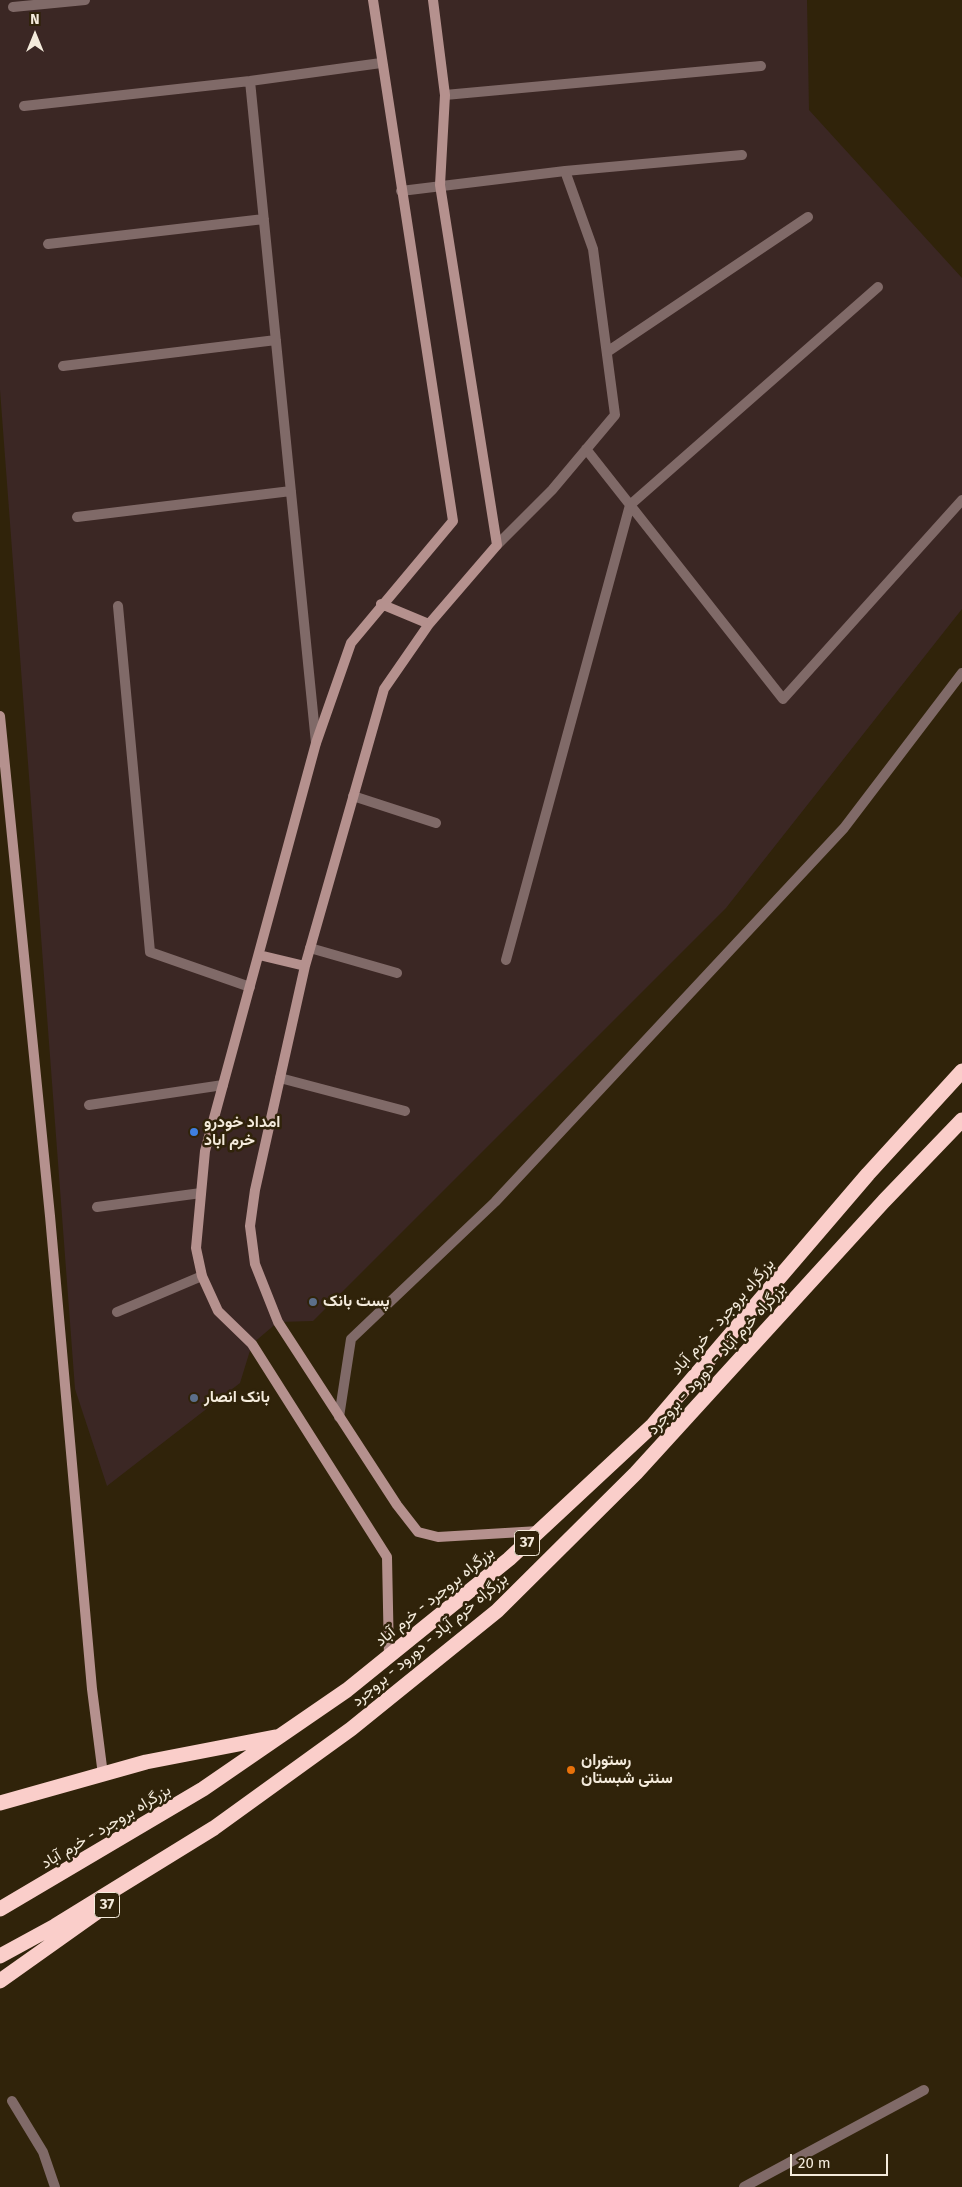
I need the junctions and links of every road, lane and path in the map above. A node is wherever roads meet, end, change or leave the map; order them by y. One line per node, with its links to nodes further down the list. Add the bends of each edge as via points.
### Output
1 (85, 0): 4 (street)
2 (373, 0): 5 (street)
3 (433, 0): 8 (street)
4 (13, 7)
5 (381, 63): 7 (street); 13 (street)
6 (761, 66): 8 (street)
7 (250, 81): 9 (street); 15 (street)
8 (445, 96): 12 (street)
9 (24, 106)
10 (742, 155): 11 (street)
11 (565, 171): 12 (street); 19 (street, via 593,248)
12 (440, 185): 13 (street); 26 (street)
13 (401, 191): 27 (street, via 453,521)
14 (808, 217): 19 (street)
15 (264, 219): 16 (street); 18 (street)
16 (48, 244)
17 (878, 288): 24 (street)
18 (276, 340): 20 (street); 22 (street)
19 (607, 352): 21 (street, via 616,415)
20 (63, 366)
21 (586, 449): 24 (street); 26 (street, via 552,490)
22 (291, 491): 25 (street); 32 (street)
23 (962, 500): 24 (street, via 783,699)
24 (630, 505): 37 (street)
25 (77, 517)
26 (497, 546): 29 (street)
27 (381, 604): 29 (street); 32 (street, via 351,643)
28 (118, 606): 40 (street, via 150,952)
29 (429, 624): 33 (street, via 384,689)
30 (962, 673): 51 (street, via 844,828 495,1202 351,1339)
31 (0, 716): 55 (street, via 50,1216 91,1679)
32 (316, 743): 36 (street)
33 (354, 796): 34 (street); 35 (street)
34 (436, 823)
35 (310, 948): 38 (street); 39 (street)
36 (259, 955): 38 (street); 40 (street)
37 (506, 960)
38 (305, 966): 42 (street)
39 (396, 973)
40 (250, 987): 43 (street)
41 (962, 1070): 52 (highway, بزرگراه بروجرد - خرم آباد / 37, via 868,1174 653,1425)
42 (280, 1078): 45 (street); 51 (street, via 250,1226 255,1264 278,1322)
43 (223, 1085): 44 (street); 47 (street, via 205,1151)
44 (89, 1105)
45 (405, 1111)
46 (962, 1120): 57 (highway, بزرگراه خرم آباد - دورود - بروجرد / 37, via 636,1474 497,1611 351,1729)
47 (201, 1193): 48 (street); 49 (street, via 196,1248)
48 (97, 1207)
49 (202, 1276): 50 (street); 53 (street, via 218,1311 252,1344 387,1557)
50 (117, 1312)
51 (340, 1417): 52 (street, via 418,1532 438,1537)
52 (540, 1531): 53 (highway, بزرگراه بروجرد - خرم آباد / 37)
53 (389, 1657): 54 (highway, بزرگراه بروجرد - خرم آباد / 37)
54 (281, 1736): 55 (highway, via 146,1762); 58 (highway, بزرگراه بروجرد - خرم آباد / 37, via 204,1789)
55 (103, 1775): 56 (highway)
56 (0, 1803)
57 (214, 1828): 59 (highway, بزرگراه خرم آباد - دورود - بروجرد / 37); 60 (highway, 37)
58 (0, 1909)
59 (0, 1956)
60 (0, 1981)
61 (924, 2090): 64 (street)
62 (12, 2101): 63 (street, via 44,2152)
63 (55, 2187)
64 (744, 2187)

